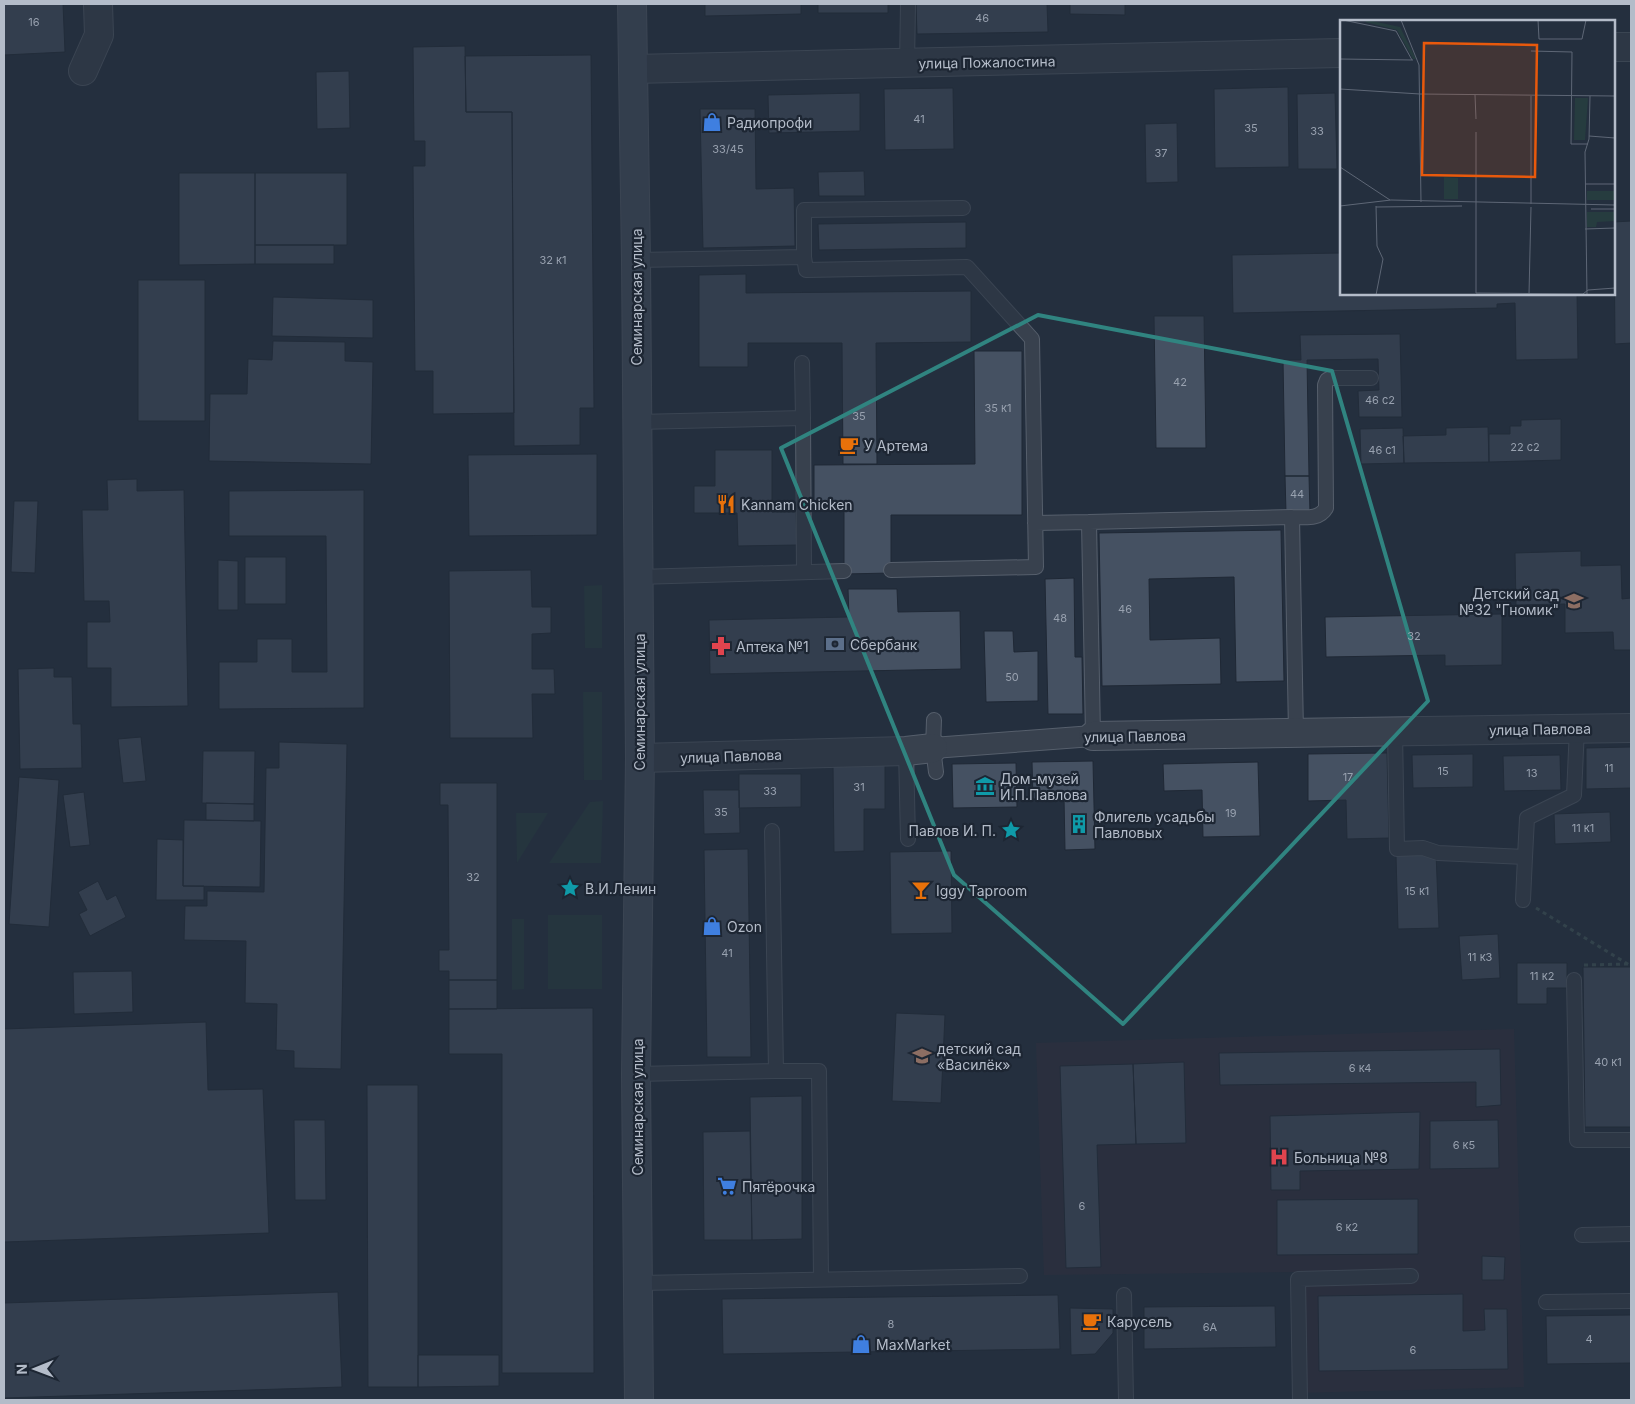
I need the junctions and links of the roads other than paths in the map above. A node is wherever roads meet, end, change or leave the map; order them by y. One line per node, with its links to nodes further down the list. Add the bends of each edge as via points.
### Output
1 (98, 4): 9 (street, via 99,35)
2 (632, 4): 8 (main road, Семинарская улица)
3 (908, 4): 7 (lane)
4 (1615, 47): 5 (street)
5 (1631, 47)
6 (1340, 54): 7 (street, улица Пожалостина)
7 (907, 64): 8 (street, улица Пожалостина)
8 (634, 69): 12 (main road, Семинарская улица)
9 (83, 71)
10 (963, 208): 11 (lane, via 804,210)
11 (804, 257): 12 (lane); 19 (lane, via 806,270 968,267 1032,339)
12 (636, 260): 16 (main road, Семинарская улица)
13 (802, 363): 15 (lane)
14 (1371, 378): 17 (lane, via 1326,380 1326,508 1318,516)
15 (803, 418): 16 (lane); 22 (lane)
16 (637, 422): 23 (main road, Семинарская улица)
17 (1292, 517): 18 (lane); 28 (lane)
18 (1088, 522): 19 (lane); 29 (lane)
19 (1035, 523): 20 (lane, via 1036,567)
20 (891, 570)
21 (844, 571): 22 (lane)
22 (804, 572): 23 (lane)
23 (638, 577): 31 (main road, Семинарская улица)
24 (934, 720): 32 (lane)
25 (1576, 728): 26 (street, улица Павлова); 27 (street, улица Павлова); 35 (lane, via 1574,795 1527,818)
26 (1631, 728)
27 (1395, 732): 28 (street, улица Павлова); 35 (lane, via 1397,849 1423,848 1438,853)
28 (1296, 733): 29 (street, улица Павлова)
29 (1093, 736): 32 (street, улица Павлова)
30 (906, 751): 31 (street, улица Павлова); 32 (street, улица Павлова); 34 (lane)
31 (640, 758): 39 (main road, Семинарская улица)
32 (934, 760)
33 (772, 831): 38 (lane)
34 (908, 839)
35 (1525, 857): 36 (lane)
36 (1523, 900)
37 (1574, 980): 40 (lane, via 1576,1140)
38 (776, 1071): 39 (lane); 45 (lane, via 819,1071)
39 (636, 1074): 46 (main road, Семинарская улица)
40 (1631, 1140)
41 (1631, 1234): 42 (lane)
42 (1582, 1235)
43 (1020, 1276): 45 (lane)
44 (1411, 1276): 52 (lane, via 1298,1279)
45 (821, 1279): 46 (lane)
46 (638, 1283): 50 (main road, Семинарская улица)
47 (1124, 1295): 51 (lane)
48 (1631, 1301): 49 (lane)
49 (1546, 1302)
50 (639, 1400)
51 (1126, 1400)
52 (1300, 1400)

